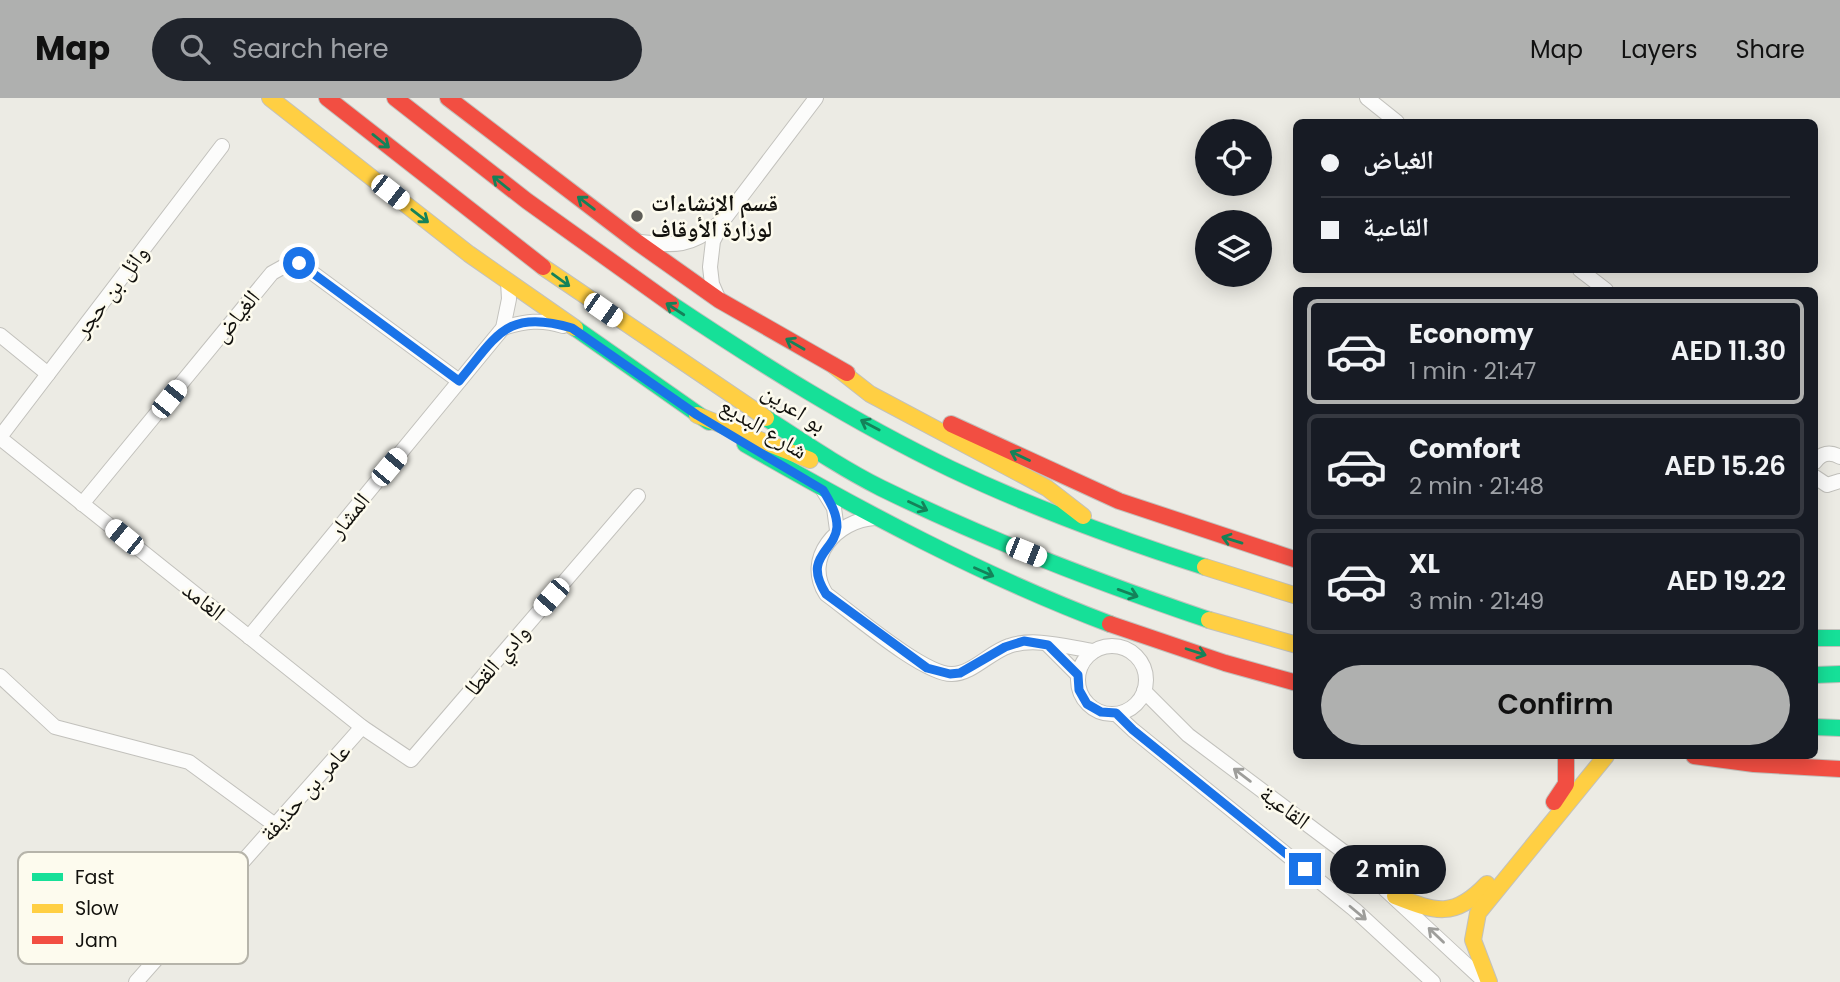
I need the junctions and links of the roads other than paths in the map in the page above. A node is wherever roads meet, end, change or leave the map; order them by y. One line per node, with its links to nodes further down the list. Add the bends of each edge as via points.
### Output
1 (270, 98): 12 (main road, شارع البديع, one-way to 12)
2 (327, 98): 27 (main road, بو اعرين, one-way to 27, via 586,298 797,439)
3 (395, 98): 32 (main road, بو اعرين, one-way to 3, via 948,467 760,363 595,253)
4 (448, 98): 10 (main road, one-way to 4)
5 (816, 98): 9 (street)
6 (1367, 98): 7 (street)
7 (1393, 119)
8 (222, 146): 19 (street, وائل بن حجر)
9 (725, 219): 10 (street, via 704,237 677,246); 14 (street, via 713,241 710,267)
10 (638, 242): 14 (main road)
11 (1584, 273): 13 (street)
12 (508, 281): 15 (street); 16 (main road, شارع البديع)
13 (1602, 287)
14 (719, 300): 18 (main road, one-way to 14)
15 (503, 328): 16 (street, via 526,321 550,321); 20 (street, المشار)
16 (572, 328): 21 (main road, شارع البديع)
17 (0, 335): 19 (street)
18 (833, 365): 32 (main road, via 870,394 1047,488); 34 (main road, one-way to 18, via 1119,501)
19 (48, 374): 22 (street, وائل بن حجر)
20 (459, 381): 30 (street, الغياض, via 299,263 290,263 272,273); 36 (street, المشار)
21 (697, 415): 27 (main road); 28 (main road, شارع البديع)
22 (0, 437): 30 (street, الغامد)
23 (1840, 457): 24 (street, via 1828,453)
24 (1818, 458)
25 (1840, 481): 26 (street)
26 (1818, 483)
27 (879, 487): 39 (main road, بو اعرين, one-way to 39, via 1112,587)
28 (823, 490): 31 (main road, شارع البديع); 33 (street, via 834,508)
29 (638, 496): 55 (street, وادي القطا)
30 (82, 504): 36 (street, الغامد)
31 (876, 518): 33 (street, via 860,519); 46 (main road, شارع البديع, one-way to 46, via 982,572 1132,631)
32 (1097, 529): 35 (main road, بو اعرين)
33 (837, 530): 40 (street, via 818,563 818,582 826,594 927,668 960,673 1005,647 1024,641)
34 (1293, 559)
35 (1293, 595)
36 (249, 637): 49 (street, الغامد)
37 (1818, 638): 38 (main road)
38 (1840, 638)
39 (1293, 644)
40 (1048, 645): 41 (street); 43 (street)
41 (1094, 651): 43 (street, via 1083,661); 47 (street, via 1107,646 1133,653 1146,677)
42 (1840, 674): 44 (main road)
43 (1078, 675): 48 (street, via 1087,704)
44 (1818, 675)
45 (0, 676): 57 (street, via 55,727 189,762)
46 (1293, 682)
47 (1144, 691): 48 (street, via 1128,710); 59 (street, القاعية, one-way to 47, via 1324,836 1172,722)
48 (1116, 713): 62 (street, القاعية, one-way to 62, via 1355,910)
49 (362, 727): 55 (street, الغامد); 57 (street, عامر بن حذيفة)
50 (1818, 727): 51 (main road)
51 (1840, 728)
52 (1566, 759): 59 (main road, via 1568,774 1562,792 1471,901 1442,912)
53 (1604, 759): 63 (main road, via 1478,913 1471,939)
54 (1716, 759): 56 (main road)
55 (411, 760)
56 (1840, 769)
57 (275, 825): 58 (street, عامر بن حذيفة)
58 (248, 855)
59 (1395, 896): 63 (street, القاعية, one-way to 59)
60 (152, 964): 61 (street, عامر بن حذيفة)
61 (136, 982)
62 (1433, 982)
63 (1487, 982)

